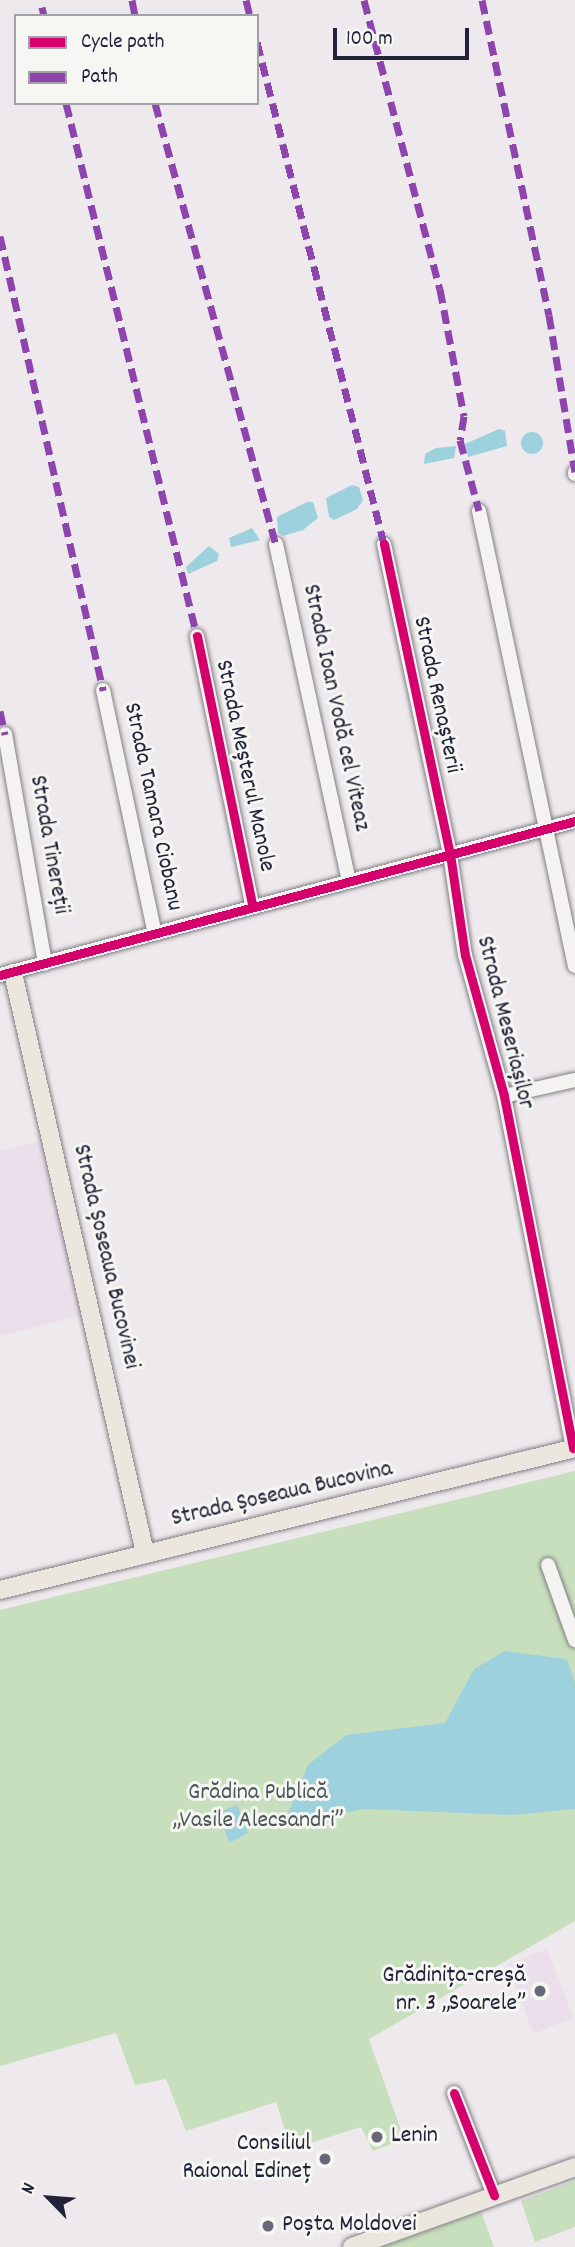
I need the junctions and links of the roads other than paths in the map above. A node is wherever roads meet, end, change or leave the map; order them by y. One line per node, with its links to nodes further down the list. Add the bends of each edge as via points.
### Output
1 (479, 511): 8 (street)
2 (276, 544): 10 (street, Strada Ioan Vodă cel Viteaz)
3 (384, 544): 9 (street, Strada Renașterii)
4 (197, 636): 11 (street, Strada Meșterul Manole)
5 (103, 690): 12 (street, Strada Tamara Ciobanu)
6 (5, 734): 14 (street, Strada Tinereții)
7 (575, 821): 8 (street)
8 (544, 828): 9 (street); 13 (street)
9 (450, 854): 10 (street); 17 (street, Strada Meseriașilor, via 465,955)
10 (349, 881): 11 (street)
11 (252, 904): 12 (street)
12 (156, 934): 14 (street)
13 (574, 956)
14 (45, 964): 15 (street)
15 (7, 974): 19 (main road, Strada Șoseaua Bucovinei)
16 (575, 1080): 17 (street)
17 (504, 1096): 18 (street, Strada Meseriașilor)
18 (574, 1448): 19 (main road, Strada Șoseaua Bucovina)
19 (145, 1553): 21 (main road, Strada Șoseaua Bucovina)
20 (548, 1565): 22 (street)
21 (0, 1590)
22 (575, 1640)
23 (454, 2093): 25 (street)
24 (575, 2166): 25 (main road)
25 (494, 2195): 26 (main road)
26 (358, 2246)

